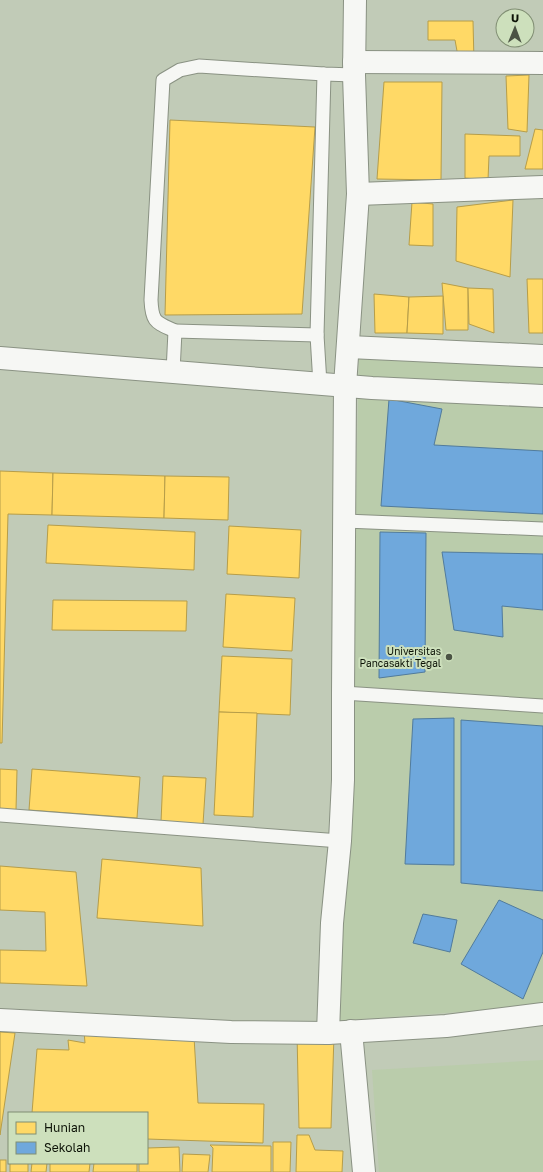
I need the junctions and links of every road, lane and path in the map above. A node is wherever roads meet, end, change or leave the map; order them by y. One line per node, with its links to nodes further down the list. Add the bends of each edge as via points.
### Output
1 (355, 0): 3 (street)
2 (543, 63): 3 (street)
3 (354, 69): 4 (lane); 6 (street)
4 (324, 74): 7 (lane, via 199,66 180,70 163,80 151,311 156,322); 8 (lane)
5 (543, 187): 6 (street)
6 (358, 194): 9 (street)
7 (175, 331): 8 (lane); 12 (lane)
8 (317, 336): 13 (lane)
9 (349, 347): 10 (street); 14 (street)
10 (543, 356)
11 (0, 358): 12 (street)
12 (173, 372): 13 (street)
13 (320, 384): 14 (street)
14 (345, 386): 15 (street); 16 (street)
15 (543, 396)
16 (345, 521): 17 (lane); 18 (street)
17 (543, 529)
18 (343, 693): 19 (lane); 21 (street)
19 (543, 706)
20 (0, 814): 21 (lane)
21 (340, 841): 25 (street, via 332,923)
22 (543, 1014): 24 (street, via 446,1026)
23 (0, 1020): 25 (street, via 231,1032)
24 (351, 1031): 25 (street); 26 (street)
25 (328, 1032)
26 (364, 1172)

